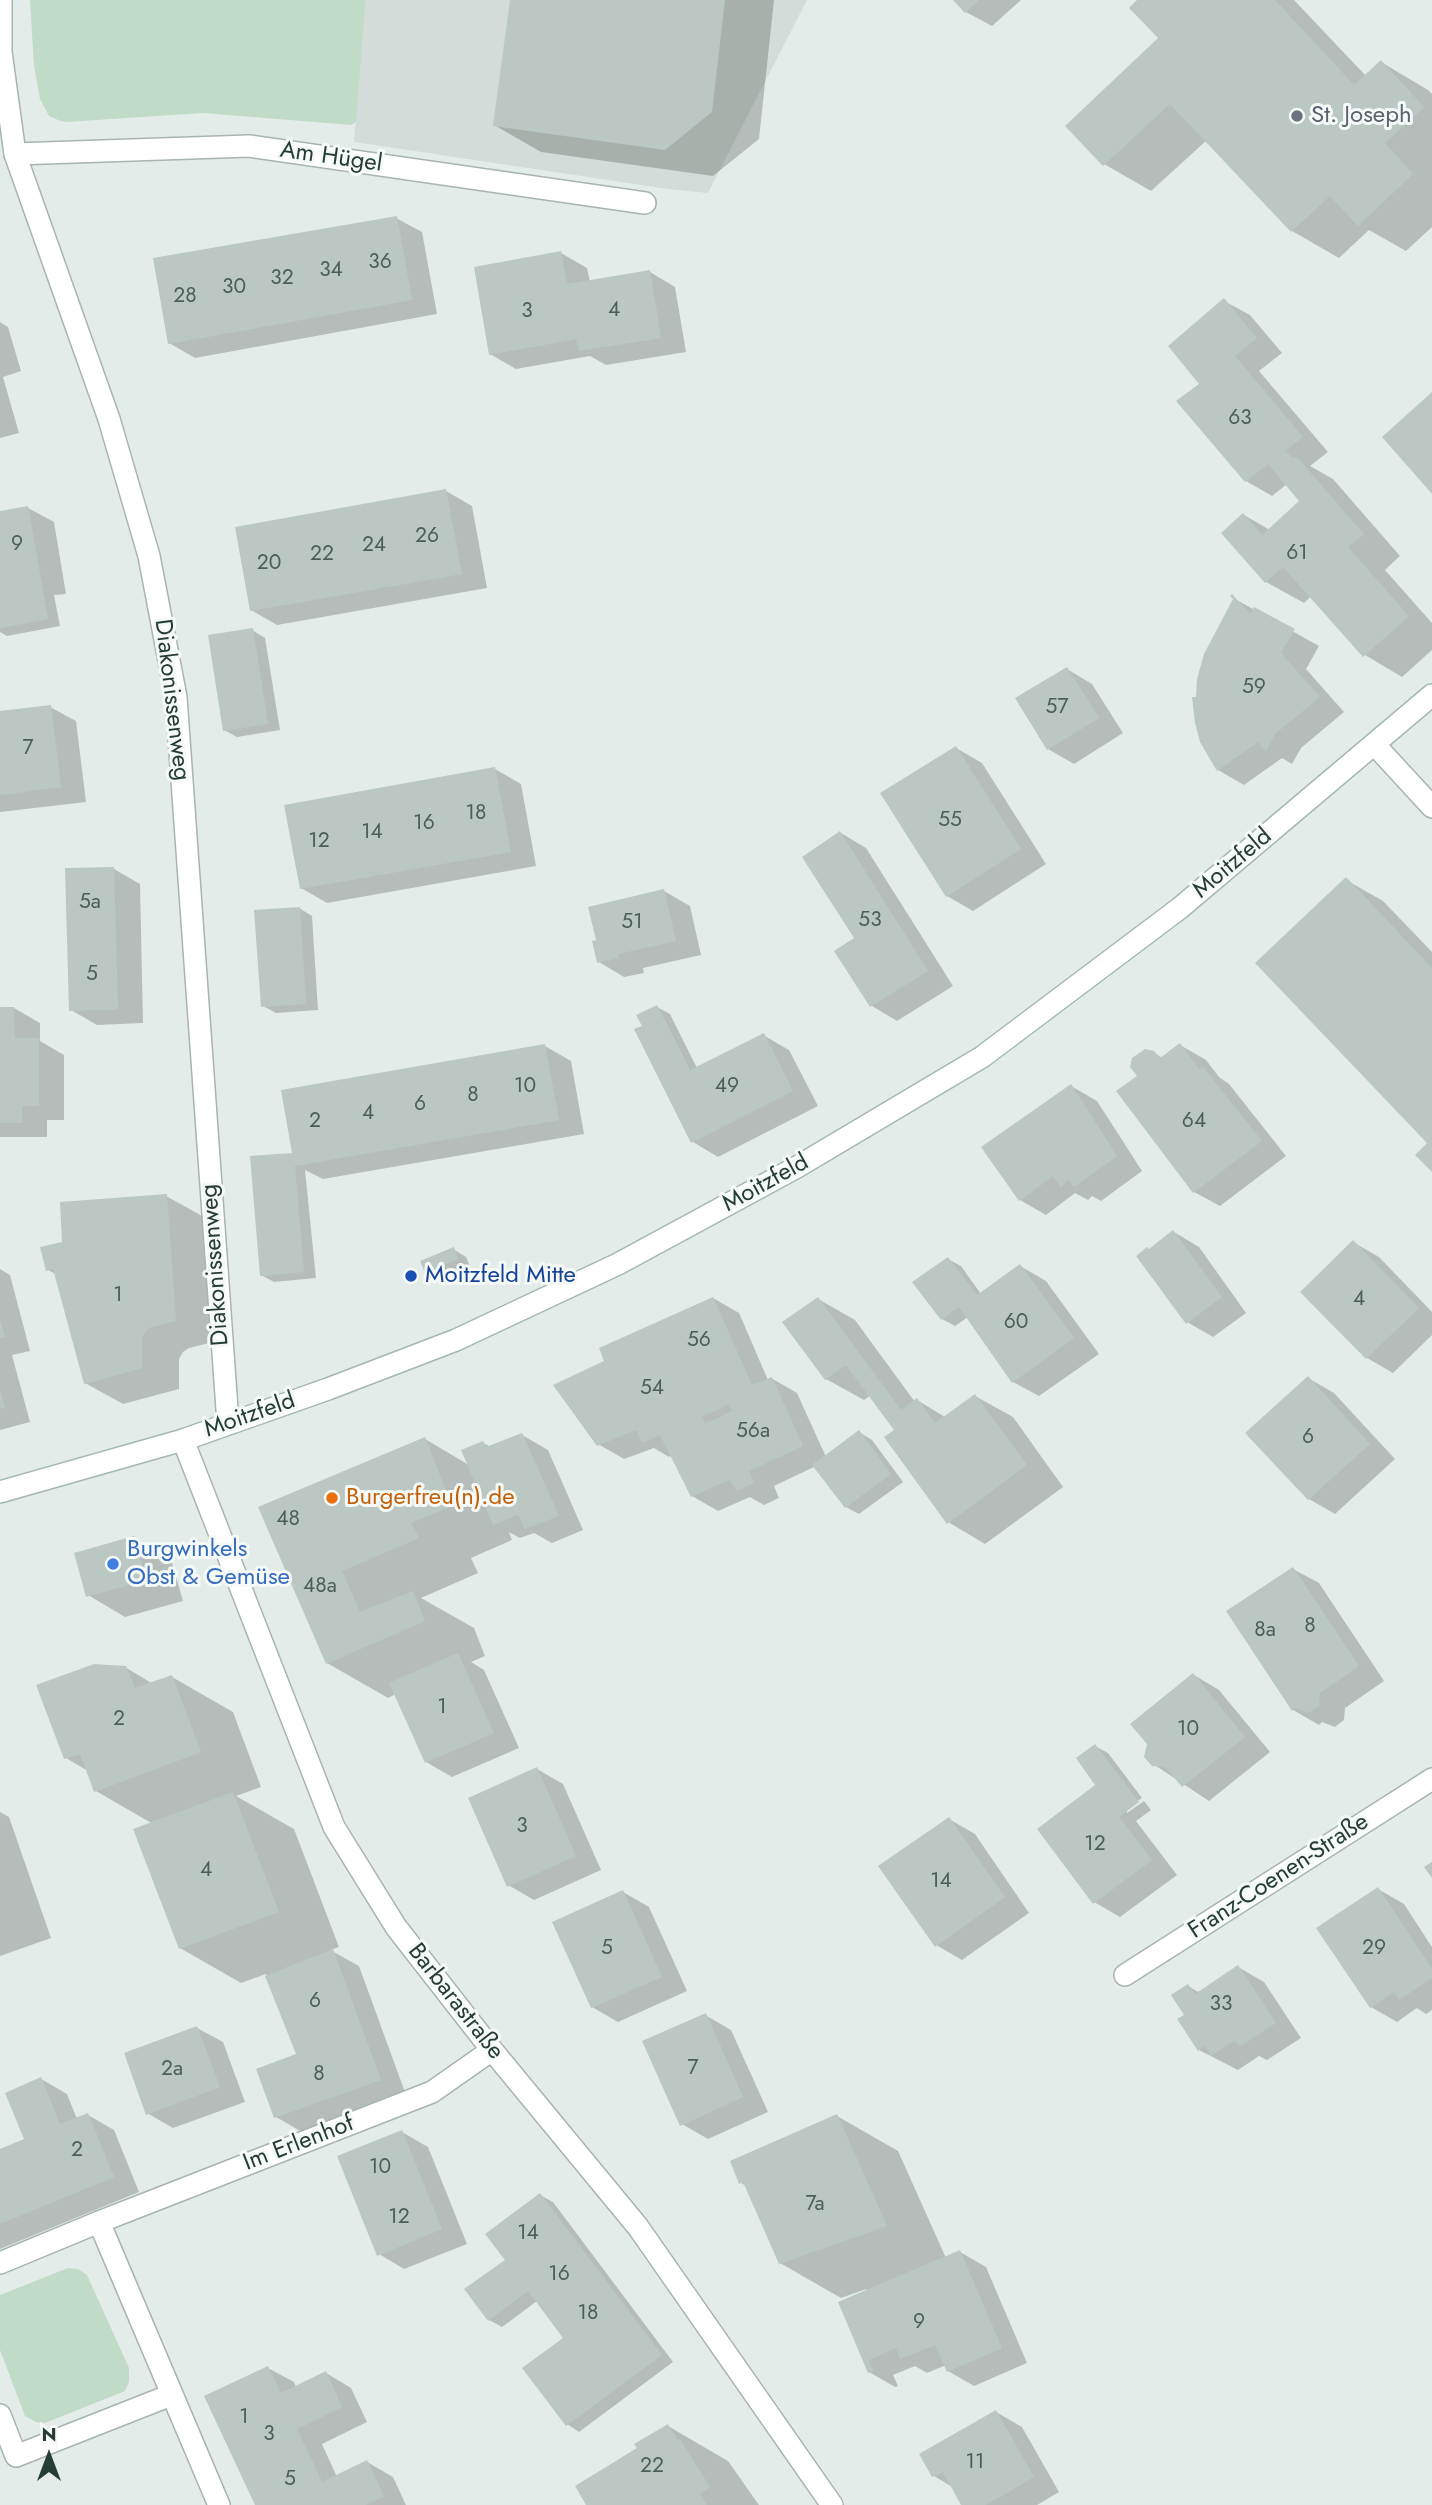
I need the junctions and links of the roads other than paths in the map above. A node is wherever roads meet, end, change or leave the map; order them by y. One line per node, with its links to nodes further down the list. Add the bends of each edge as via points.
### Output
1 (1, 0): 2 (street, Diakonissenweg, via 1,52)
2 (15, 154): 3 (street, Am Hügel, via 249,146); 7 (street, Diakonissenweg, via 117,444 149,556 176,698)
3 (645, 203)
4 (1432, 695): 5 (street, Moitzfeld)
5 (1375, 745): 6 (street); 7 (street, Moitzfeld, via 1180,908 982,1058 820,1154 618,1264 456,1340)
6 (1432, 807)
7 (228, 1423): 8 (street, Moitzfeld)
8 (183, 1440): 9 (street, Moitzfeld); 12 (street, Barbarastraße, via 334,1827 396,1927)
9 (0, 1492)
10 (1432, 1779): 11 (street, Franz-Coenen-Straße)
11 (1125, 1975)
12 (492, 2050): 13 (street, Im Erlenhof, via 432,2092); 18 (street, Barbarastraße, via 638,2227)
13 (99, 2222): 14 (street, Im Erlenhof); 15 (street)
14 (0, 2263)
15 (171, 2395): 16 (street, via 16,2456); 17 (street)
16 (0, 2415)
17 (219, 2505)
18 (832, 2505)

